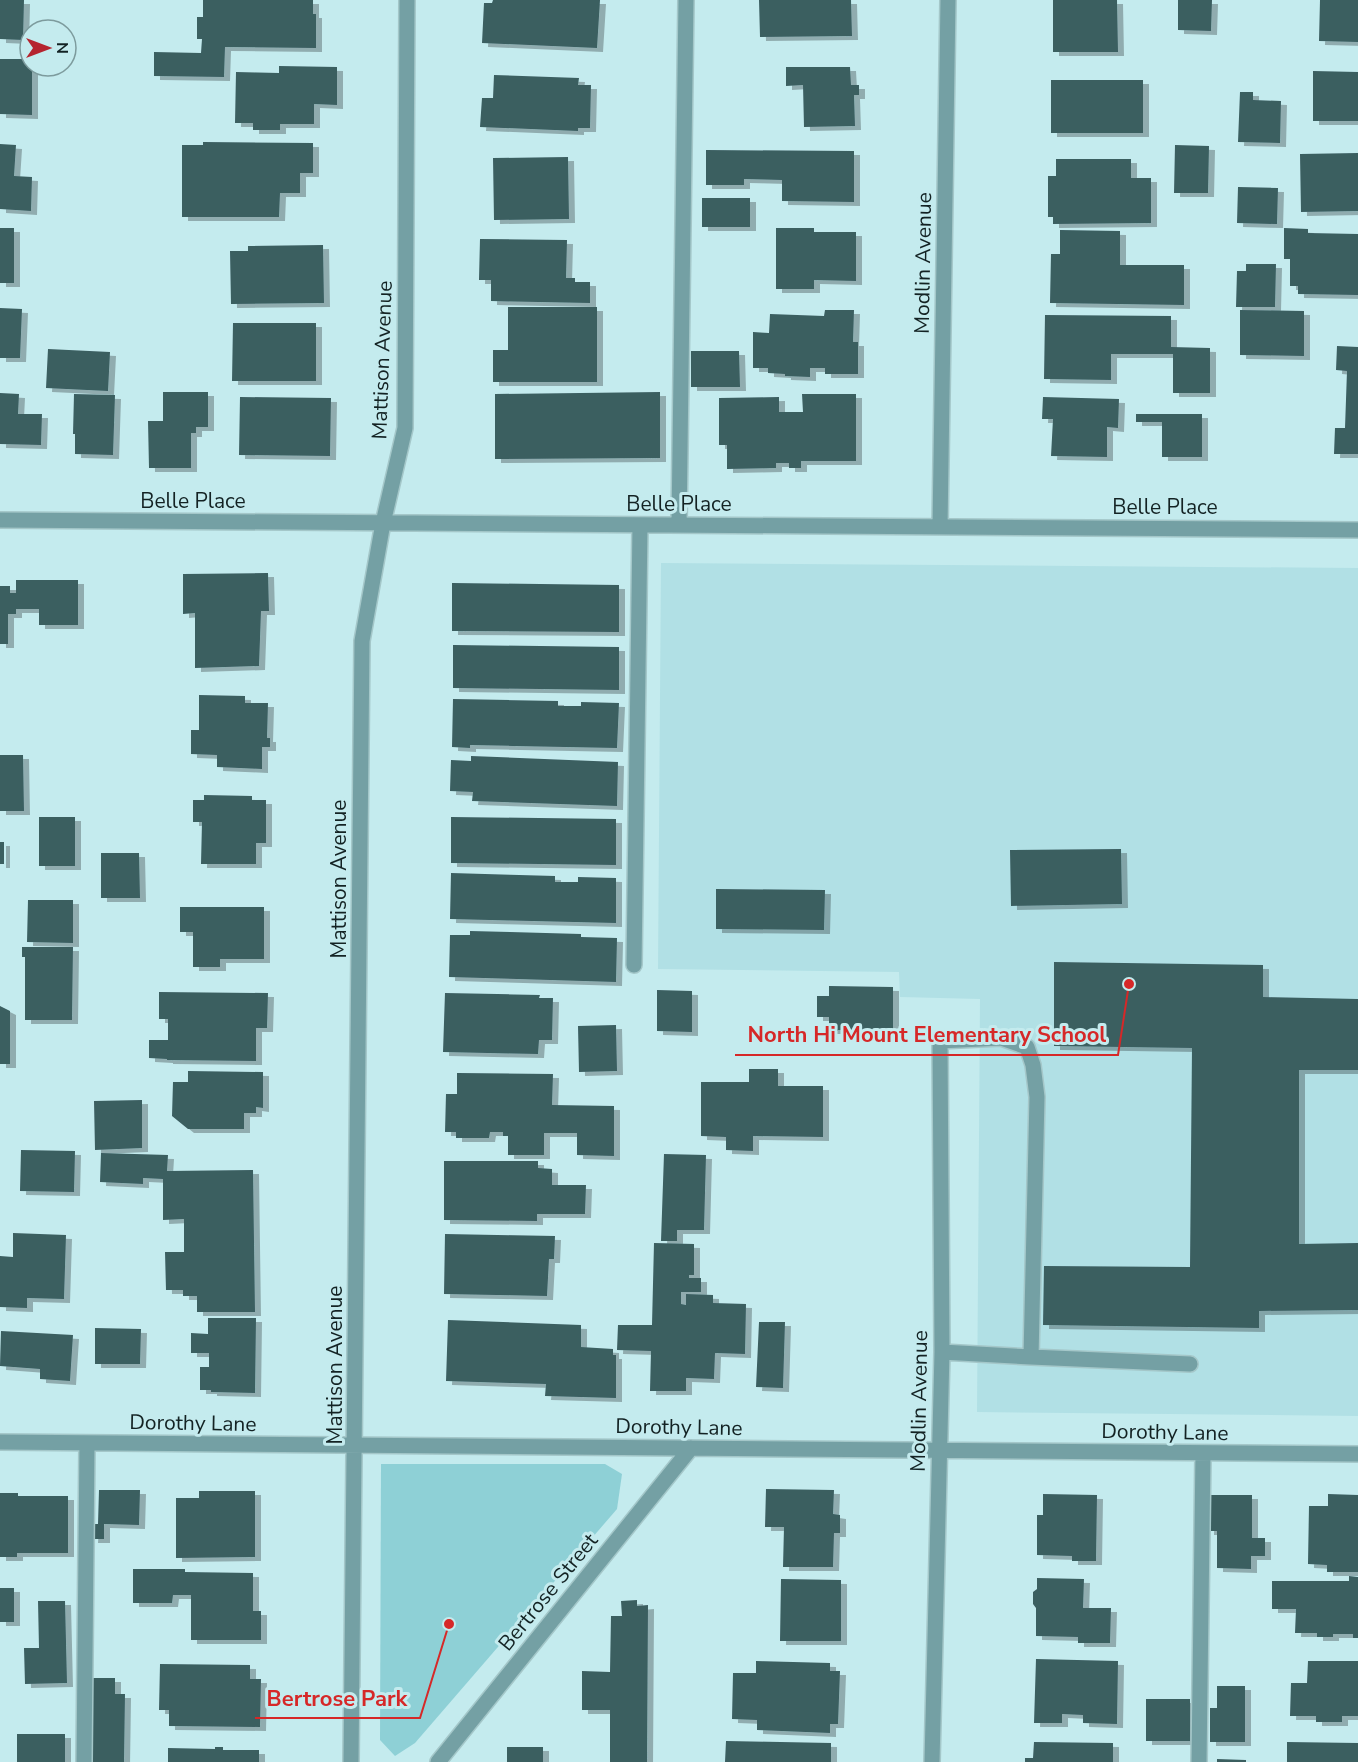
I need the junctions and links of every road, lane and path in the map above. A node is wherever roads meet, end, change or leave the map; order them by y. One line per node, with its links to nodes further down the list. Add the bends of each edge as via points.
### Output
1 (407, 0): 5 (street, Mattison Avenue, via 405,428)
2 (686, 0): 7 (street)
3 (948, 0): 8 (street, Modlin Avenue)
4 (0, 520): 5 (street, Belle Place)
5 (383, 523): 6 (street, Belle Place); 16 (street, Mattison Avenue, via 362,642)
6 (640, 525): 7 (street, Belle Place); 10 (street)
7 (679, 525): 8 (street, Belle Place)
8 (940, 527): 9 (street, Belle Place)
9 (1358, 530)
10 (634, 965)
11 (942, 1352): 12 (street); 12 (street, Modlin Avenue, via 940,1041 1001,1038 1027,1047 1038,1097); 18 (street, Modlin Avenue)
12 (1031, 1357): 13 (street)
13 (1190, 1364)
14 (0, 1442): 15 (street, Dorothy Lane)
15 (87, 1443): 16 (street, Dorothy Lane); 21 (street)
16 (356, 1445): 17 (street, Dorothy Lane); 22 (street, Mattison Avenue)
17 (691, 1448): 18 (street, Dorothy Lane); 23 (street, Bertrose Street)
18 (940, 1450): 19 (street, Dorothy Lane); 24 (street, Modlin Avenue)
19 (1203, 1453): 20 (street, Dorothy Lane); 25 (street)
20 (1358, 1454)
21 (84, 1762)
22 (351, 1762)
23 (438, 1762)
24 (932, 1762)
25 (1199, 1762)

